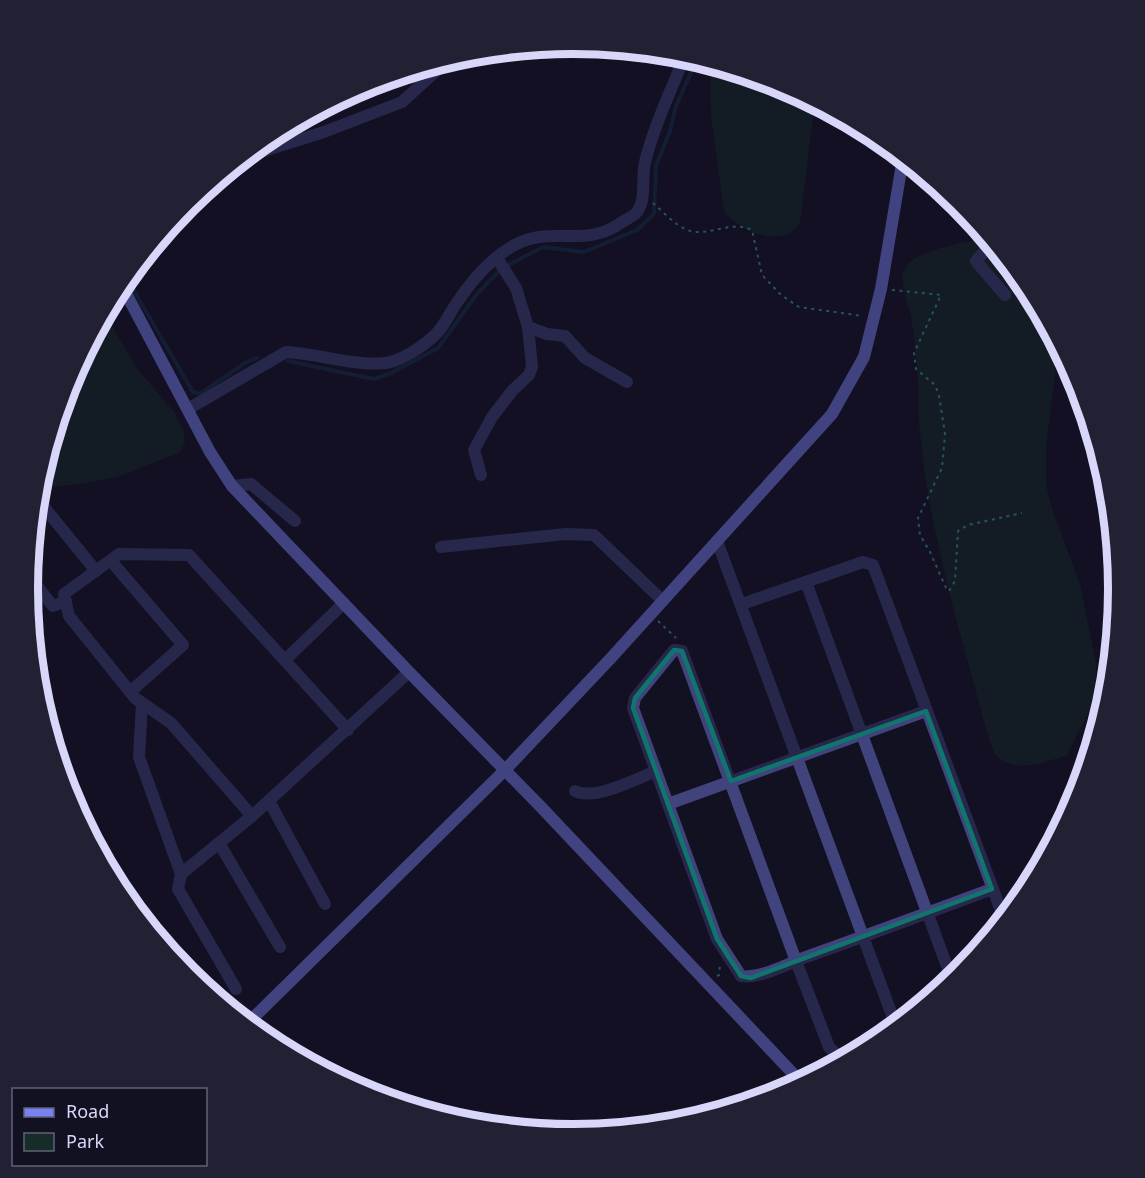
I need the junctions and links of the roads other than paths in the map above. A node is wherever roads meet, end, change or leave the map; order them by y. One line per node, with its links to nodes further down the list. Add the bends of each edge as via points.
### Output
1 (682, 65): 6 (street, via 644,164 643,194 637,212 615,228 588,237 544,236 521,242)
2 (435, 72): 3 (street, via 402,102)
3 (268, 149)
4 (901, 168): 16 (street, via 881,289 864,357 832,414)
5 (986, 250): 8 (street, via 976,261)
6 (497, 258): 9 (street, via 516,288); 11 (street, via 483,268 436,334 405,357 366,363 286,352)
7 (127, 294): 11 (street)
8 (1005, 295)
9 (528, 327): 10 (street, via 565,336 585,358); 12 (street, via 532,367 492,417 474,450)
10 (627, 382)
11 (188, 409): 13 (street)
12 (481, 475)
13 (232, 486): 15 (street, via 250,484); 24 (street)
14 (44, 507): 19 (street)
15 (295, 521)
16 (717, 541): 23 (street); 25 (street)
17 (441, 547): 23 (street, via 566,534 594,535)
18 (111, 561): 19 (street); 26 (street, via 120,554 189,555); 28 (street, via 183,645)
19 (96, 571): 22 (street, via 64,594)
20 (806, 582): 25 (street); 30 (street, via 863,562 873,566); 32 (street)
21 (38, 587): 22 (street, via 53,606)
22 (66, 601): 28 (street, via 69,616)
23 (663, 601): 34 (street)
24 (344, 603): 26 (street); 27 (street)
25 (742, 604): 33 (street)
26 (285, 660): 31 (street)
27 (409, 672): 31 (street); 34 (street)
28 (130, 692): 29 (street)
29 (142, 703): 40 (street, via 171,723); 42 (street, via 139,757)
30 (926, 711): 32 (street); 43 (street)
31 (348, 730): 38 (street)
32 (862, 734): 33 (street); 46 (street)
33 (797, 758): 36 (street); 47 (street)
34 (506, 770): 53 (street); 55 (street)
35 (656, 771): 36 (street, via 633,708 635,698 674,650 682,651); 37 (street, via 596,794); 39 (street)
36 (731, 781): 39 (street); 49 (street)
37 (575, 791)
38 (269, 801): 40 (street); 44 (street)
39 (668, 804): 49 (street, via 717,939 741,976 750,978)
40 (252, 816): 41 (street)
41 (219, 843): 42 (street); 48 (street)
42 (181, 874): 51 (street, via 178,889)
43 (992, 889): 45 (street); 46 (street)
44 (325, 904)
45 (1000, 910)
46 (928, 913): 47 (street); 50 (street)
47 (863, 937): 49 (street); 52 (street)
48 (280, 947)
49 (795, 961): 54 (street, via 829,1047)
50 (948, 970)
51 (236, 989)
52 (893, 1017)
53 (253, 1018)
54 (836, 1054)
55 (795, 1075)

